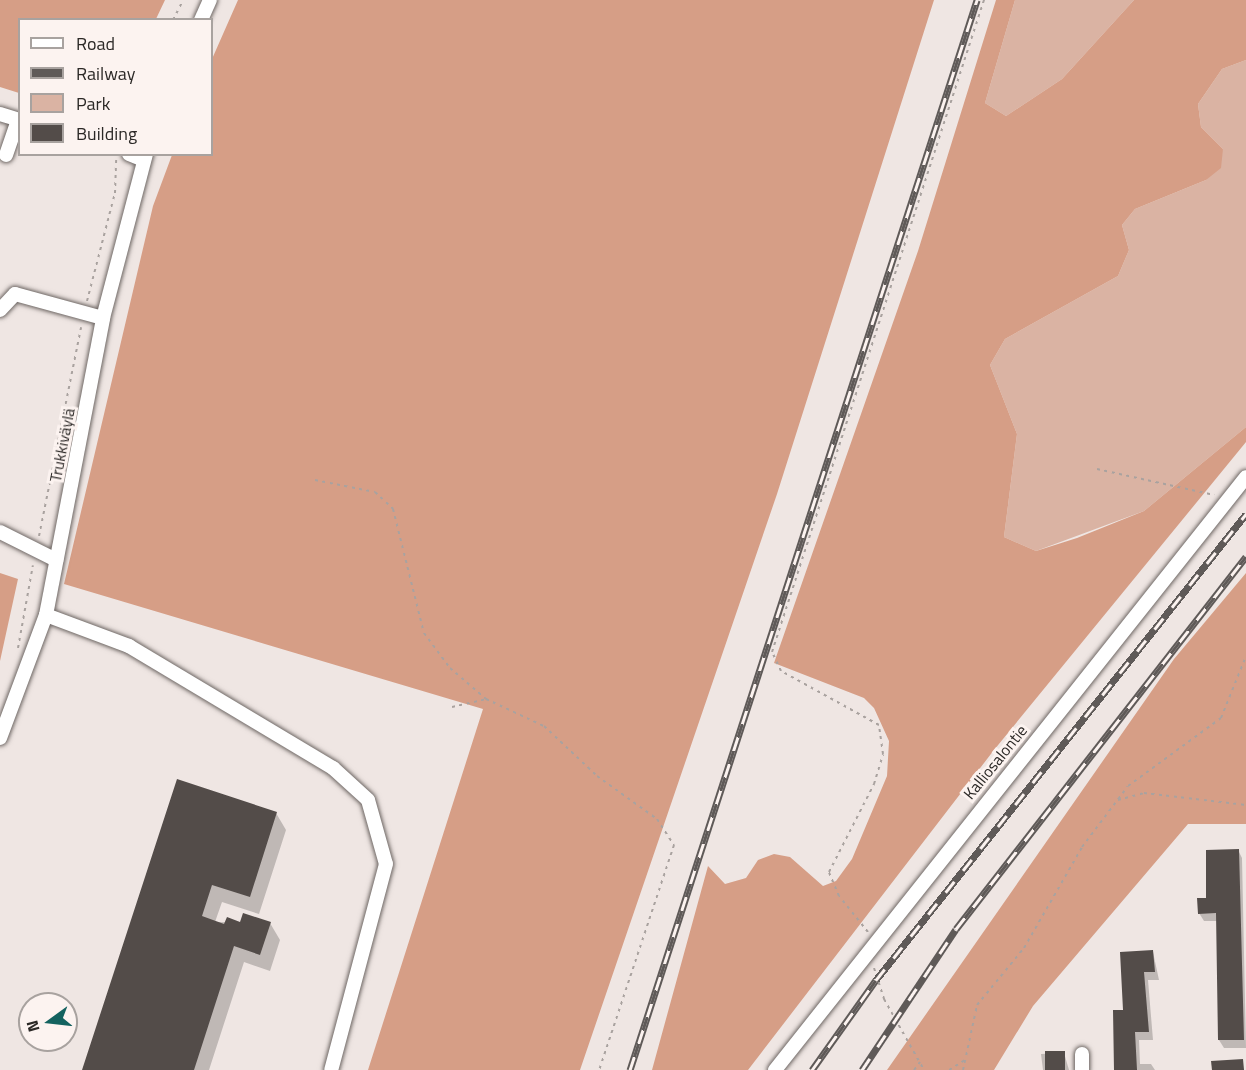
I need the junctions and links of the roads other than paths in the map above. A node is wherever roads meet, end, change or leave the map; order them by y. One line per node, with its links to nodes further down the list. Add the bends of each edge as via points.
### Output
1 (210, 0): 2 (street)
2 (202, 18)
3 (0, 114): 4 (street)
4 (18, 120)
5 (18, 123): 6 (street)
6 (6, 155)
7 (145, 157): 9 (street, Trukkiväylä)
8 (0, 310): 9 (street, via 15,294)
9 (103, 318): 12 (street, Trukkiväylä)
10 (1246, 477): 17 (street, Kalliosalontie)
11 (0, 531): 12 (street)
12 (57, 560): 13 (street, Trukkiväylä)
13 (46, 615): 14 (street, Trukkiväylä); 16 (street, via 129,646 333,768 368,800 386,864)
14 (0, 738)
15 (1082, 1054): 18 (street)
16 (331, 1070)
17 (775, 1070)
18 (1082, 1070)

